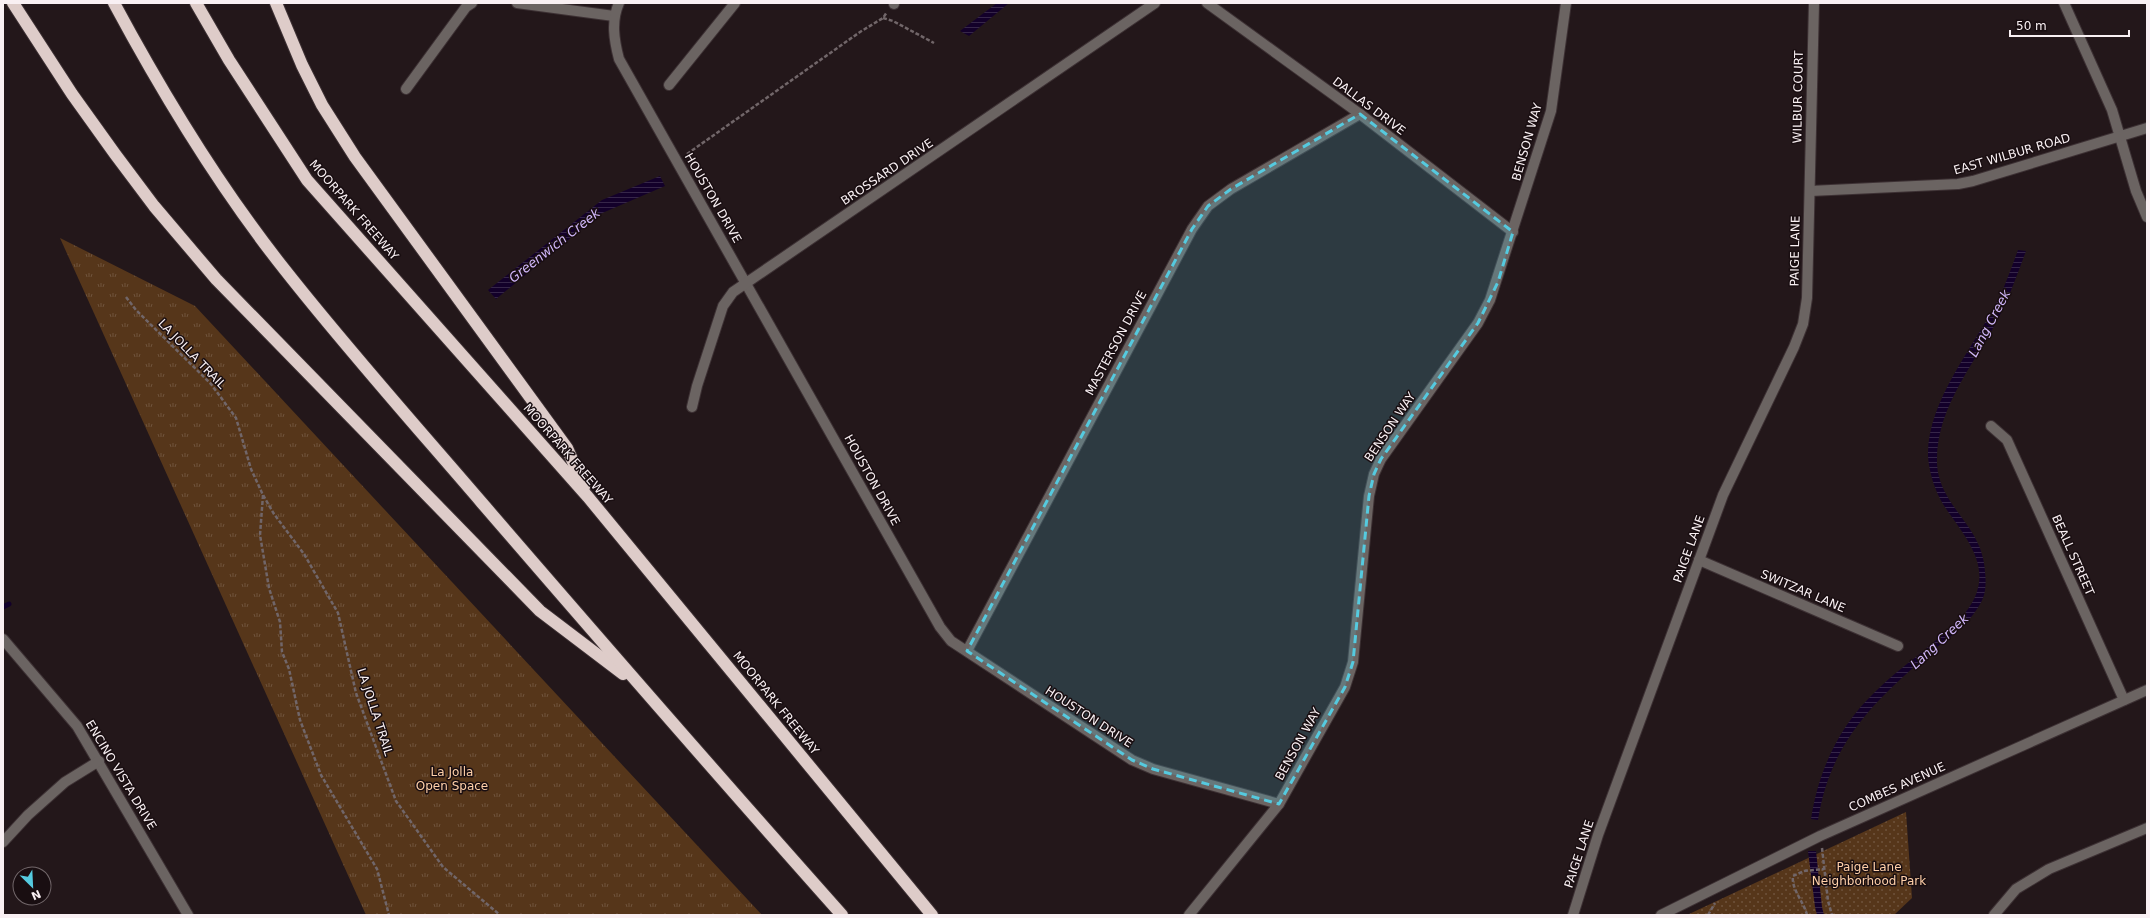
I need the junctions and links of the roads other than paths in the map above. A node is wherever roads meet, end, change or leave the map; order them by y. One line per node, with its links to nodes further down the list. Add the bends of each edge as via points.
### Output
1 (14, 3): 31 (highway, via 60,76 115,154 154,206 216,279 540,611)
2 (114, 3): 31 (highway, via 150,70 209,165 283,268)
3 (196, 3): 26 (highway, MOORPARK FREEWAY, via 229,60 307,180)
4 (276, 3): 26 (highway, via 322,105 355,157 567,448)
5 (472, 3): 16 (street, via 466,7)
6 (516, 3): 14 (street)
7 (619, 3): 14 (street, HOUSTON DRIVE)
8 (735, 3): 15 (street)
9 (1155, 3): 23 (street, BROSSARD DRIVE)
10 (1207, 3): 17 (street, DALLAS DRIVE)
11 (1566, 3): 22 (street, BENSON WAY, via 1551,111)
12 (1814, 3): 20 (street, WILBUR COURT)
13 (2064, 3): 19 (street, via 2112,110)
14 (614, 16): 23 (street, HOUSTON DRIVE, via 615,42 619,59)
15 (669, 85)
16 (406, 89)
17 (1360, 114): 22 (street, DALLAS DRIVE); 30 (street, MASTERSON DRIVE, via 1231,189 1208,206 1192,229)
18 (2147, 128): 19 (street, EAST WILBUR ROAD)
19 (2120, 136): 20 (street, EAST WILBUR ROAD, via 1958,184); 21 (street)
20 (1810, 191): 27 (street, PAIGE LANE, via 1807,298 1803,324 1723,495)
21 (2146, 215)
22 (1513, 232): 35 (street, BENSON WAY, via 1495,288 1478,323 1381,459 1374,474 1369,496 1353,662 1346,686)
23 (747, 283): 24 (street, BROSSARD DRIVE, via 733,292 723,306); 30 (street, HOUSTON DRIVE, via 940,628 952,641)
24 (692, 407)
25 (1991, 426): 33 (street, BEALL STREET, via 2007,440)
26 (588, 497): 40 (highway, MOORPARK FREEWAY)
27 (1699, 560): 29 (street, SWITZAR LANE); 42 (street, PAIGE LANE, via 1598,835)
28 (3, 639): 34 (street, ENCINO VISTA DRIVE, via 77,726)
29 (1898, 646)
30 (967, 651): 35 (street, HOUSTON DRIVE, via 1132,760 1153,769)
31 (642, 690): 39 (highway)
32 (2147, 690): 33 (street, COMBES AVENUE)
33 (2124, 700): 43 (street, COMBES AVENUE, via 1820,836)
34 (99, 761): 37 (street, via 65,782 28,815); 38 (street, ENCINO VISTA DRIVE)
35 (1279, 804): 41 (street, BENSON WAY)
36 (2147, 828): 44 (street, via 2049,869 2016,889)
37 (3, 842)
38 (188, 915)
39 (842, 915)
40 (932, 915)
41 (1189, 915)
42 (1573, 915)
43 (1660, 915)
44 (1994, 915)

